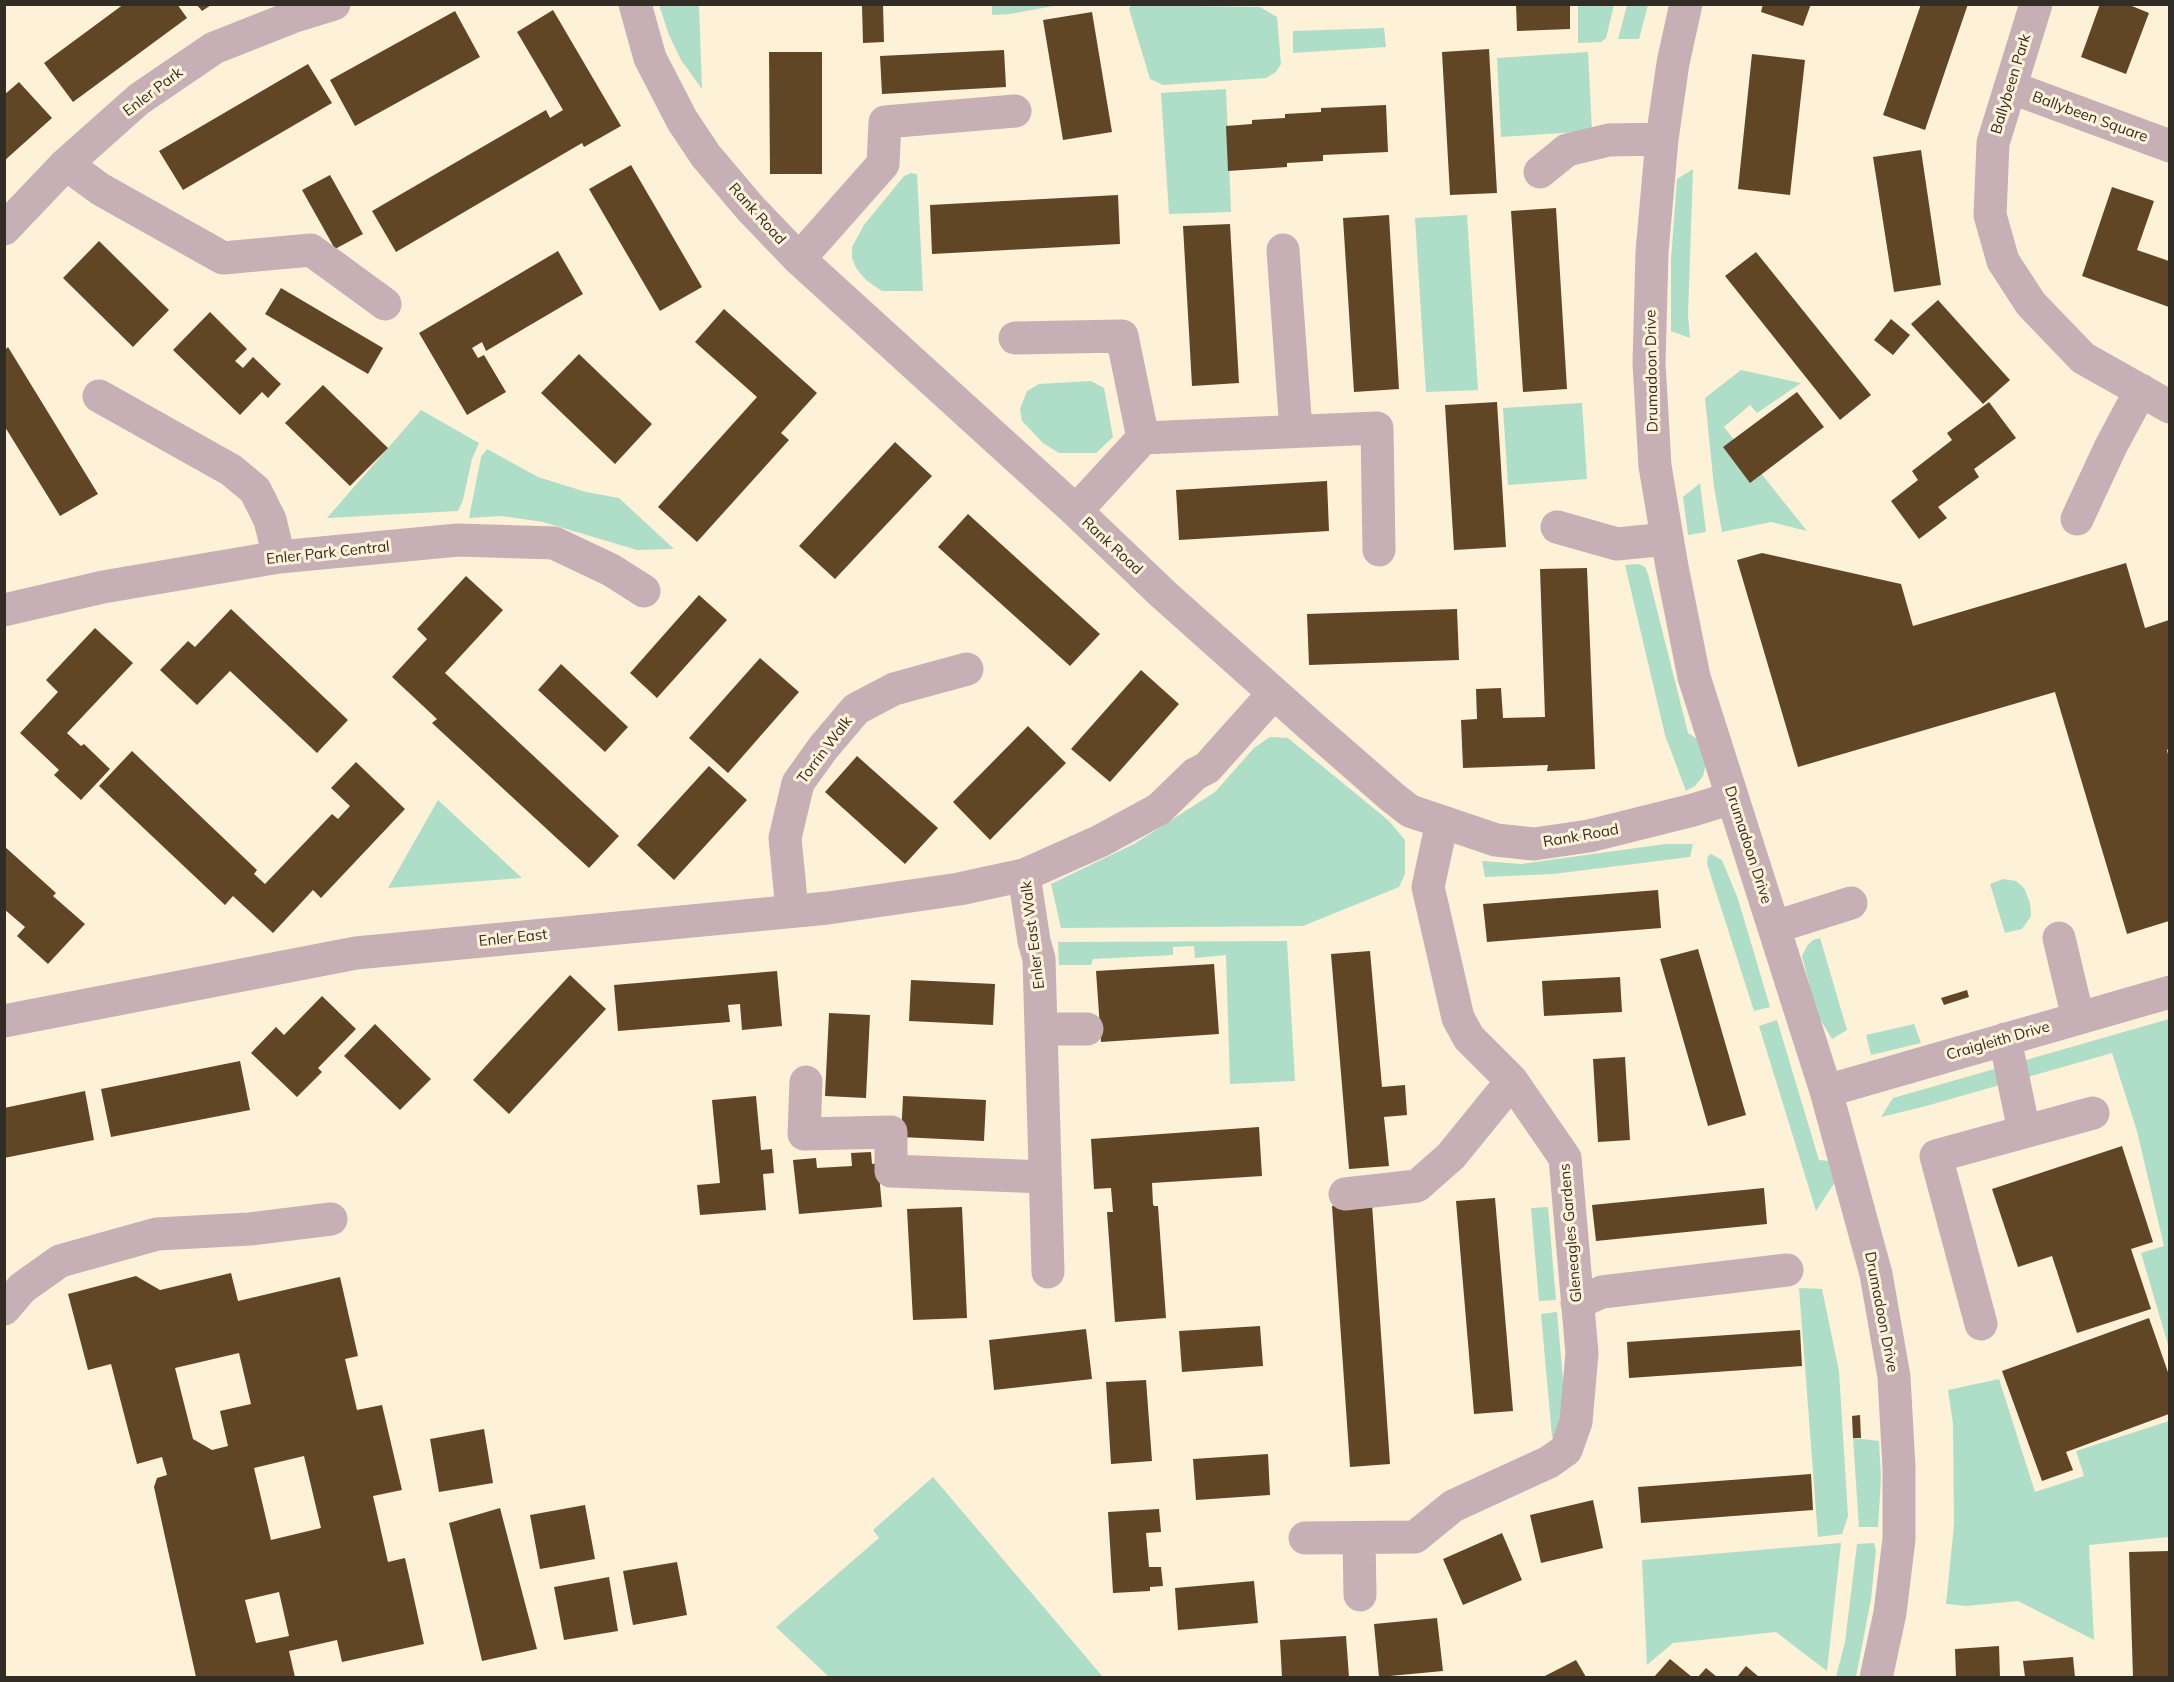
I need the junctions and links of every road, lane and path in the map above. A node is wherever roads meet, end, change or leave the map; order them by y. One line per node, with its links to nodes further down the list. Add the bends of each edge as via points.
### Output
1 (334, 4): 5 (street, Enler Park)
2 (635, 4): 14 (street, Rank Road, via 650,58 682,120 706,156)
3 (1686, 4): 8 (street, Drumadoon Drive)
4 (2036, 4): 6 (street, Ballybeen Park)
5 (293, 10): 10 (street, Enler Park, via 214,48 139,99)
6 (2010, 87): 9 (street, Ballybeen Square); 17 (street, Ballybeen Park, via 1993,143 1990,215 2003,261 2031,304 2083,358)
7 (1015, 111): 14 (street, via 885,122 883,164)
8 (1662, 139): 11 (street, via 1609,140 1567,150); 25 (street, Drumadoon Drive, via 1652,252 1649,363 1655,466)
9 (2169, 146)
10 (66, 164): 12 (street, Enler Park); 15 (street, via 100,189 223,258 311,250)
11 (1540, 172)
12 (4, 229)
13 (1283, 250): 20 (street)
14 (799, 259): 22 (street, Rank Road)
15 (385, 304)
16 (1015, 338): 21 (street, via 1122,336)
17 (2141, 390): 19 (street, Ballybeen Park); 23 (street)
18 (99, 396): 27 (street, via 231,470 255,490 270,520)
19 (2169, 407)
20 (1296, 431): 21 (street); 26 (street, via 1377,428)
21 (1143, 438): 22 (street)
22 (1076, 511): 31 (street, Rank Road)
23 (2077, 519)
24 (1557, 527): 25 (street, via 1617,544)
25 (1668, 539): 32 (street, Drumadoon Drive, via 1694,677)
26 (1379, 550)
27 (279, 557): 28 (street, Enler Park Central, via 458,540 554,543); 29 (street, Enler Park Central, via 103,587)
28 (644, 591)
29 (4, 610)
30 (967, 669): 36 (street, Torrin Walk, via 894,689 863,705 823,748 798,783 785,838)
31 (1274, 693): 33 (street, Rank Road, via 1410,811); 34 (street, Enler East Walk, via 1207,768 1195,774 1159,809 1100,841)
32 (1732, 798): 33 (street, Rank Road, via 1589,837 1534,844 1496,840); 37 (street, Drumadoon Drive)
33 (1442, 822): 46 (street, Gleneagles Gardens, via 1428,887 1458,1018 1469,1038)
34 (1024, 874): 36 (street, Enler East, via 881,901); 42 (street, Enler East Walk, via 1039,959)
35 (1851, 903): 37 (street)
36 (792, 910): 41 (street, Enler East, via 356,953)
37 (1775, 927): 47 (street, Drumadoon Drive)
38 (2059, 938): 40 (street)
39 (2169, 992): 40 (street, Craigleith Drive)
40 (2078, 1018): 44 (street, Craigleith Drive)
41 (4, 1021)
42 (1041, 1029): 43 (street); 50 (street, Enler East Walk)
43 (1087, 1029)
44 (2005, 1039): 47 (street, Craigleith Drive); 49 (street)
45 (806, 1082): 50 (street, via 804,1134 891,1132 891,1171)
46 (1512, 1082): 51 (street, via 1451,1156 1417,1186); 55 (street, Gleneagles Gardens, via 1565,1158)
47 (1826, 1090): 61 (street, Drumadoon Drive, via 1876,1274 1894,1377 1899,1539 1890,1613)
48 (2093, 1113): 49 (street)
49 (2024, 1131): 57 (street, via 1936,1156)
50 (1045, 1177): 54 (street, Enler East Walk)
51 (1345, 1194)
52 (331, 1219): 56 (street, via 250,1229 157,1234 60,1261 22,1288)
53 (1787, 1270): 55 (street, via 1602,1292)
54 (1048, 1272)
55 (1577, 1303): 59 (street, Gleneagles Gardens, via 1582,1353 1576,1422 1566,1450 1549,1462 1453,1506 1416,1537)
56 (4, 1309)
57 (1981, 1324)
58 (1305, 1538): 59 (street, Gleneagles Gardens)
59 (1359, 1539): 60 (street)
60 (1360, 1595)
61 (1876, 1677)

